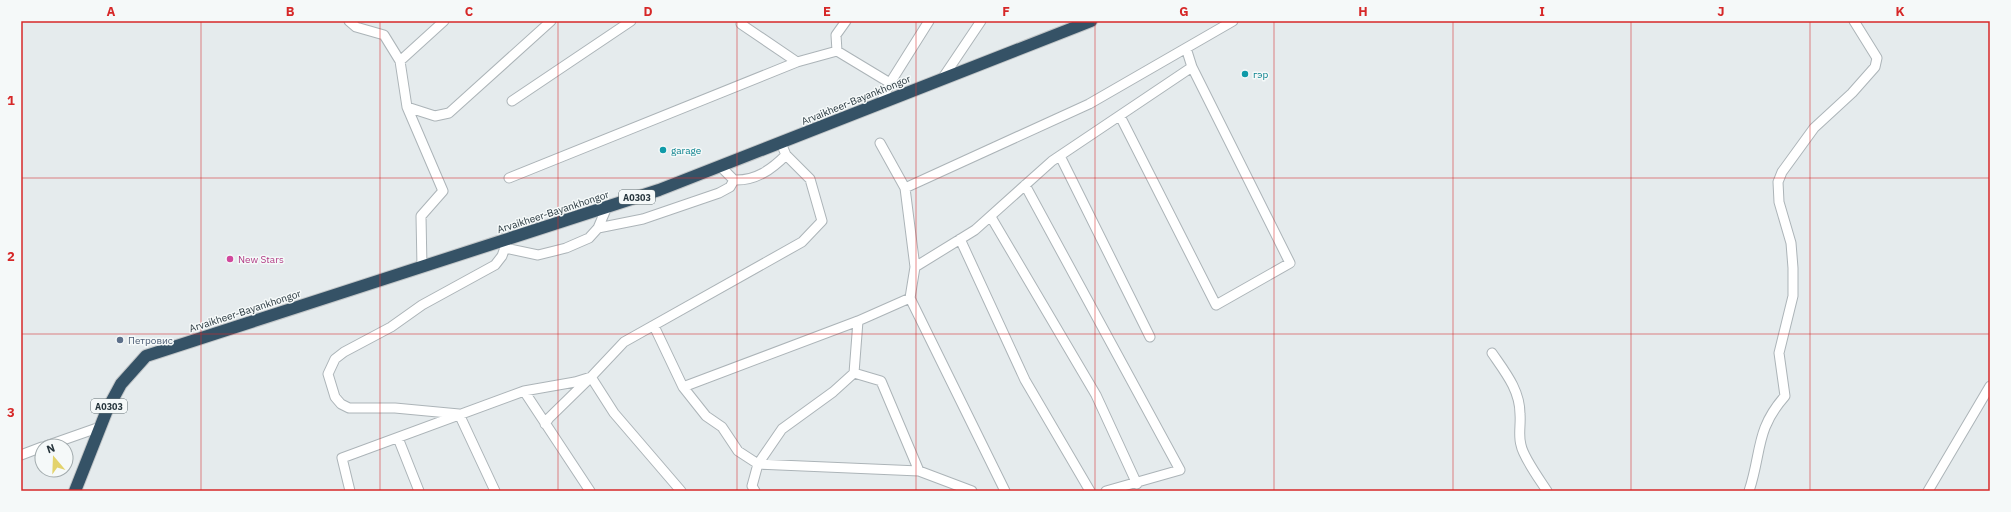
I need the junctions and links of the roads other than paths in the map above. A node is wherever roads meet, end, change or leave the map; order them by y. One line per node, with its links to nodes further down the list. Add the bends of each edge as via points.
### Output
1 (349, 21): 13 (street)
2 (365, 21): 13 (street)
3 (444, 21): 16 (street)
4 (551, 21): 23 (street, via 450,113 435,116)
5 (631, 21): 21 (street)
6 (743, 21): 17 (street, via 741,24)
7 (846, 21): 15 (street, via 836,35)
8 (929, 21): 20 (street)
9 (981, 21): 19 (street)
10 (1091, 21): 19 (highway, Arvaikheer-Bayankhongor / A0303)
11 (1233, 21): 14 (street)
12 (1854, 21): 73 (street, via 1877,58 1875,67 1852,93 1814,128 1782,172 1778,182 1779,202 1791,243 1793,268 1793,296 1779,353 1785,396 1765,424)
13 (358, 28): 16 (street, via 384,34)
14 (1186, 48): 18 (street); 33 (street, via 1089,104)
15 (837, 51): 17 (street); 20 (street)
16 (400, 61): 23 (street)
17 (797, 62): 30 (street)
18 (1192, 67): 24 (street); 24 (street, via 1290,263 1216,305)
19 (942, 79): 22 (highway, Arvaikheer-Bayankhongor / A0303)
20 (890, 83): 22 (street)
21 (512, 101)
22 (880, 104): 25 (highway, Arvaikheer-Bayankhongor / A0303)
23 (407, 107): 39 (street, via 442,191 421,216)
24 (1120, 116): 28 (street)
25 (781, 143): 27 (street); 29 (highway, Arvaikheer-Bayankhongor / A0303)
26 (880, 143): 33 (street)
27 (786, 155): 31 (street, via 771,170 744,181); 43 (street, via 810,179 822,221 802,242)
28 (1060, 156): 32 (street); 44 (street)
29 (720, 166): 31 (street); 34 (highway, Arvaikheer-Bayankhongor / A0303)
30 (509, 178)
31 (734, 180): 36 (street, via 730,187 719,193 643,219)
32 (1025, 185): 35 (street); 60 (street, via 1180,470)
33 (905, 188): 40 (street)
34 (607, 207): 36 (street); 38 (highway, Arvaikheer-Bayankhongor / A0303)
35 (991, 217): 37 (street); 60 (street, via 1096,395)
36 (598, 228): 38 (street, via 589,238 566,248 538,255)
37 (960, 239): 40 (street); 70 (street, via 1025,380)
38 (507, 243): 39 (highway, Arvaikheer-Bayankhongor / A0303); 51 (street, via 495,265 344,352 335,359 328,374 335,397 349,408 395,408)
39 (422, 267): 53 (highway, Arvaikheer-Bayankhongor / A0303, via 146,356 121,384)
40 (915, 267): 41 (street)
41 (910, 298): 42 (street); 69 (street)
42 (858, 321): 46 (street); 49 (street)
43 (654, 326): 47 (street, via 624,342); 49 (street)
44 (1150, 337)
45 (1492, 353): 72 (street, via 1512,382 1518,397 1521,447)
46 (854, 373): 58 (street, via 833,392 782,429); 59 (street, via 881,381)
47 (591, 377): 50 (street); 52 (street); 66 (street, via 614,413)
48 (1990, 386): 74 (street)
49 (683, 387): 58 (street, via 706,416 722,428 738,451)
50 (524, 391): 51 (street); 52 (street)
51 (458, 414): 55 (street); 64 (street)
52 (545, 424): 65 (street)
53 (100, 427): 54 (street); 61 (highway, A0303)
54 (69, 438)
55 (398, 438): 62 (street, via 342,458); 63 (street)
56 (34, 451): 57 (street)
57 (21, 455)
58 (758, 464): 59 (street); 67 (street, via 752,486)
59 (919, 471): 68 (street)
60 (1137, 484): 71 (street)
61 (75, 491)
62 (350, 491)
63 (418, 491)
64 (495, 491)
65 (590, 491)
66 (682, 491)
67 (755, 491)
68 (972, 491)
69 (1005, 491)
70 (1090, 491)
71 (1106, 491)
72 (1547, 491)
73 (1749, 491)
74 (1928, 491)

